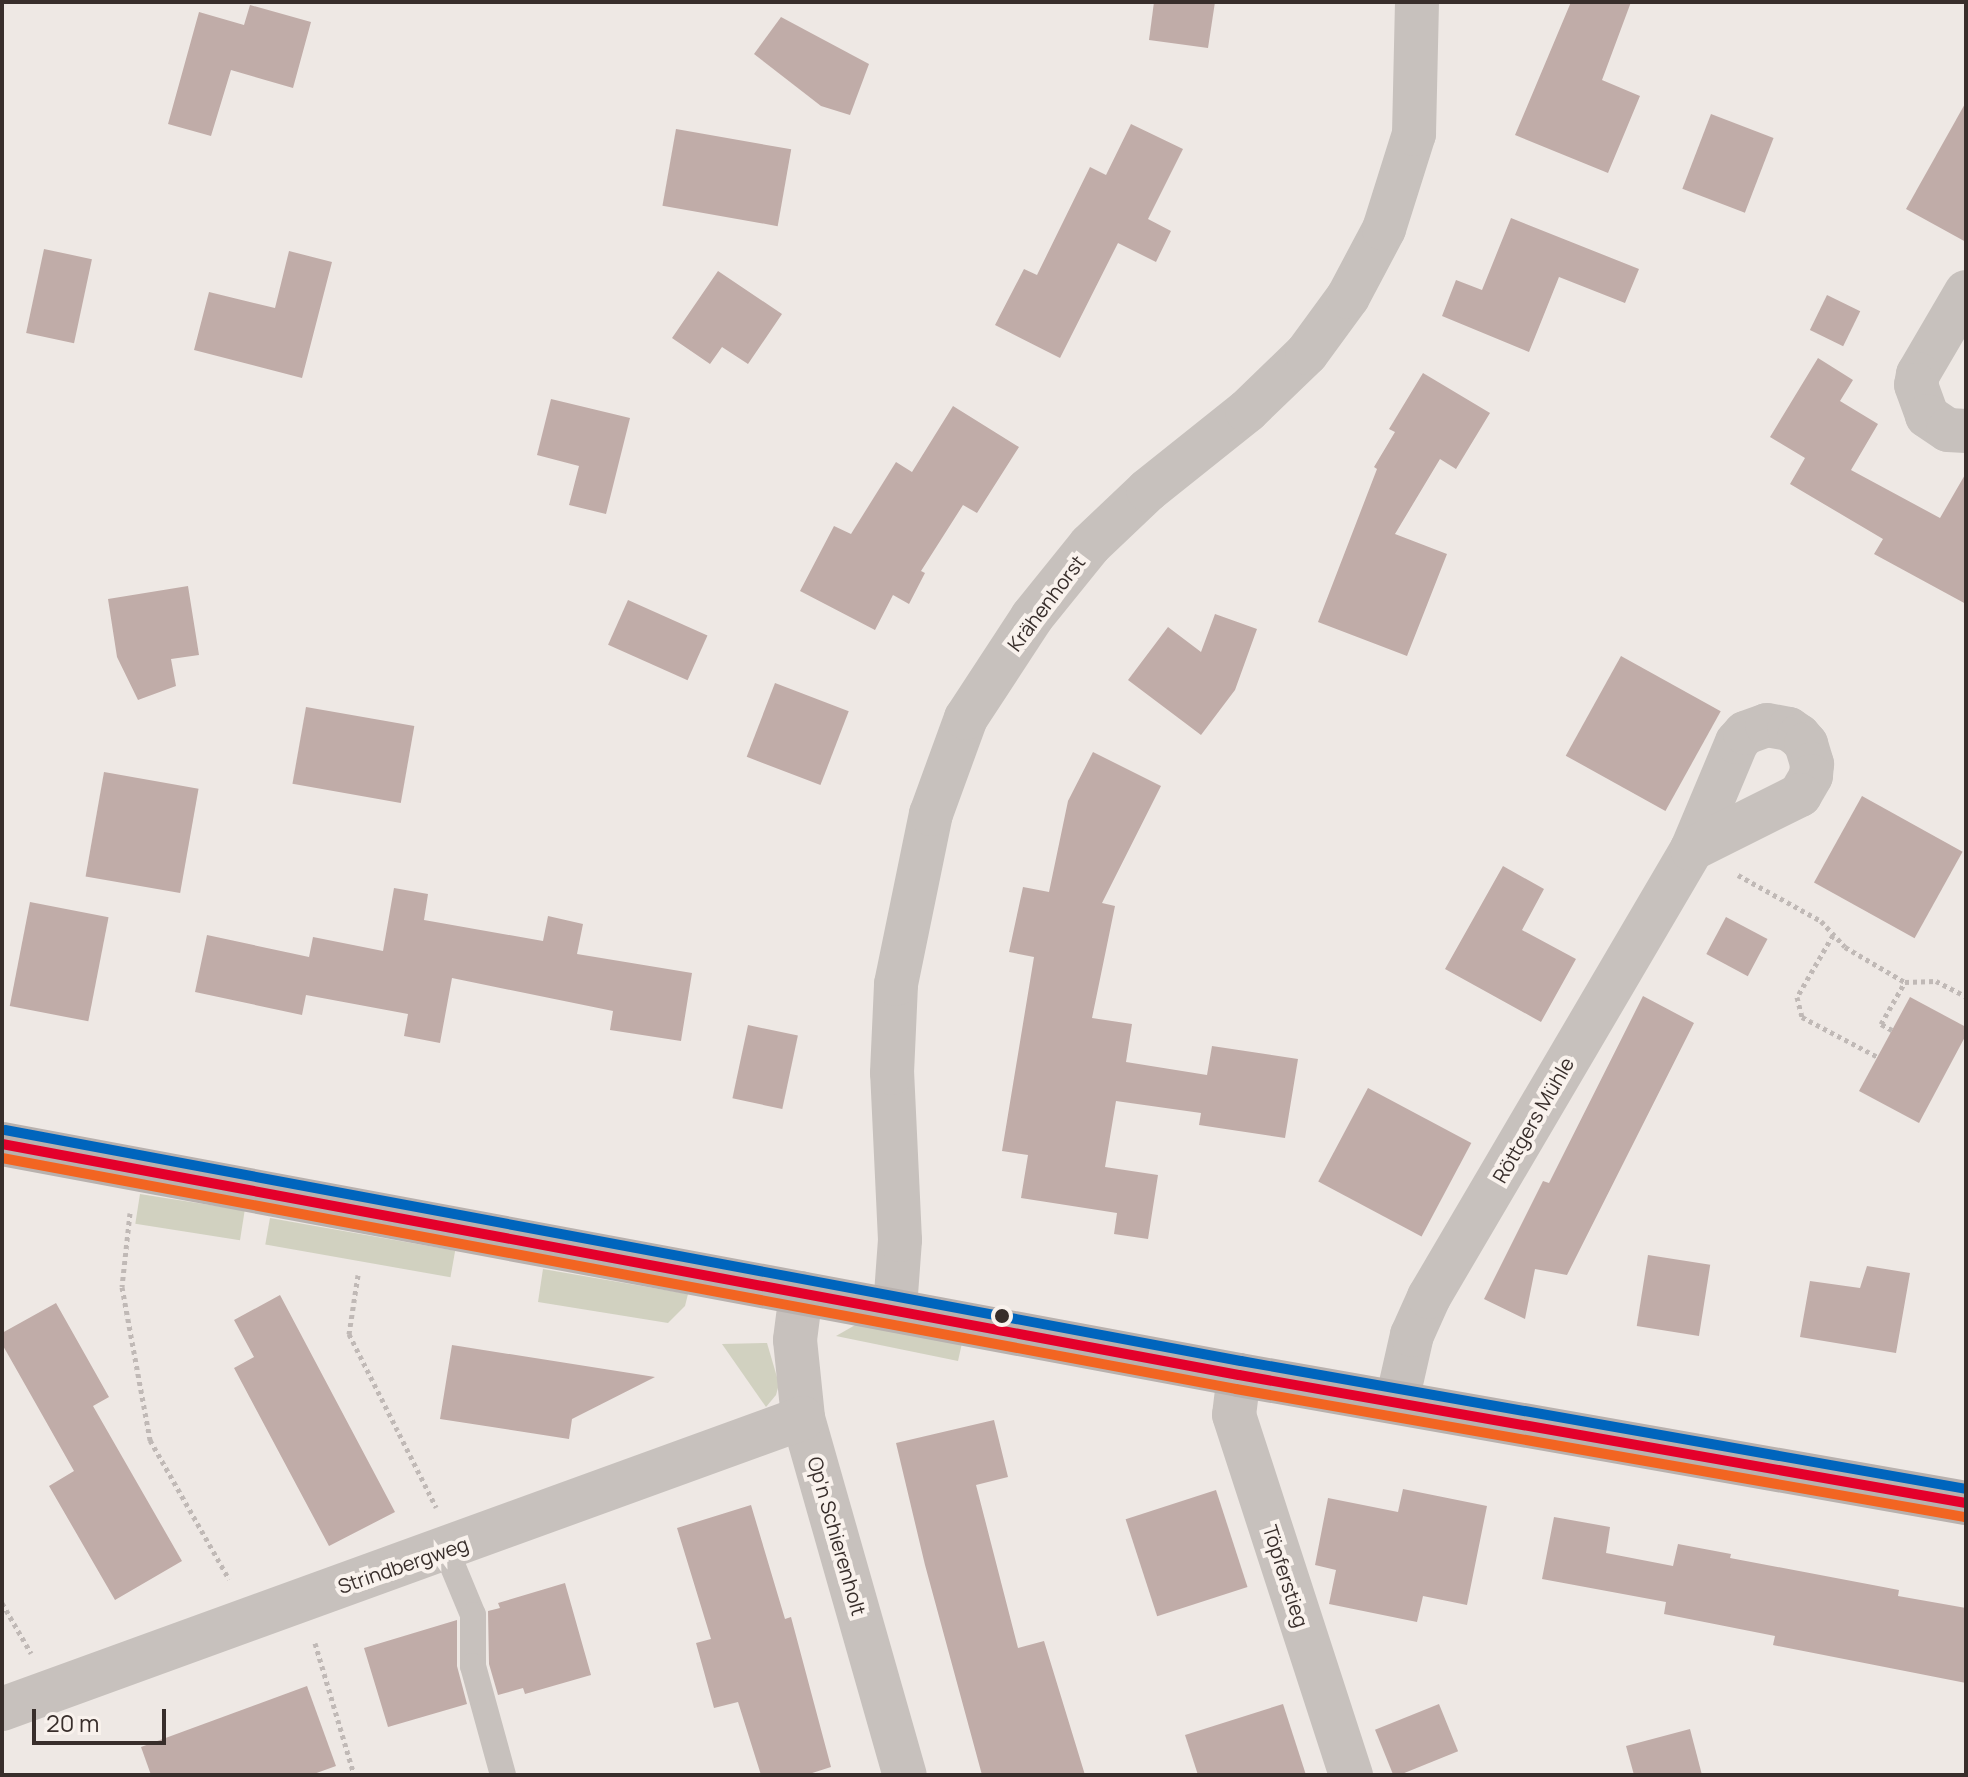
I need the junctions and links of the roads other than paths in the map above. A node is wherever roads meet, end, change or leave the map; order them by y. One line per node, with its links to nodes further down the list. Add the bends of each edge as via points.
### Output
1 (1417, 2): 7 (street, Krähenhorst, via 1414,134 1384,229 1348,297 1307,353 1247,411 1148,490 1090,545 1032,617 966,718 931,814 896,984 892,1073 900,1240)
2 (1966, 292): 3 (street, via 1916,385 1927,416 1948,430)
3 (1966, 431)
4 (1692, 849): 9 (street, Röttgers Mühle, via 1429,1297 1412,1335)
5 (2, 1144): 6 (main road)
6 (801, 1293): 7 (main road); 10 (street, Op'n Schierenholt, via 795,1340)
7 (895, 1308): 8 (main road)
8 (1239, 1375): 9 (main road); 16 (street, Töpferstieg, via 1234,1415)
9 (1397, 1401): 11 (main road)
10 (803, 1418): 12 (street, Strindbergweg); 15 (street, Op'n Schierenholt)
11 (1966, 1503)
12 (451, 1548): 13 (street, Strindbergweg); 14 (lane, via 473,1615 473,1666)
13 (2, 1709)
14 (503, 1775)
15 (905, 1775)
16 (1351, 1775)

